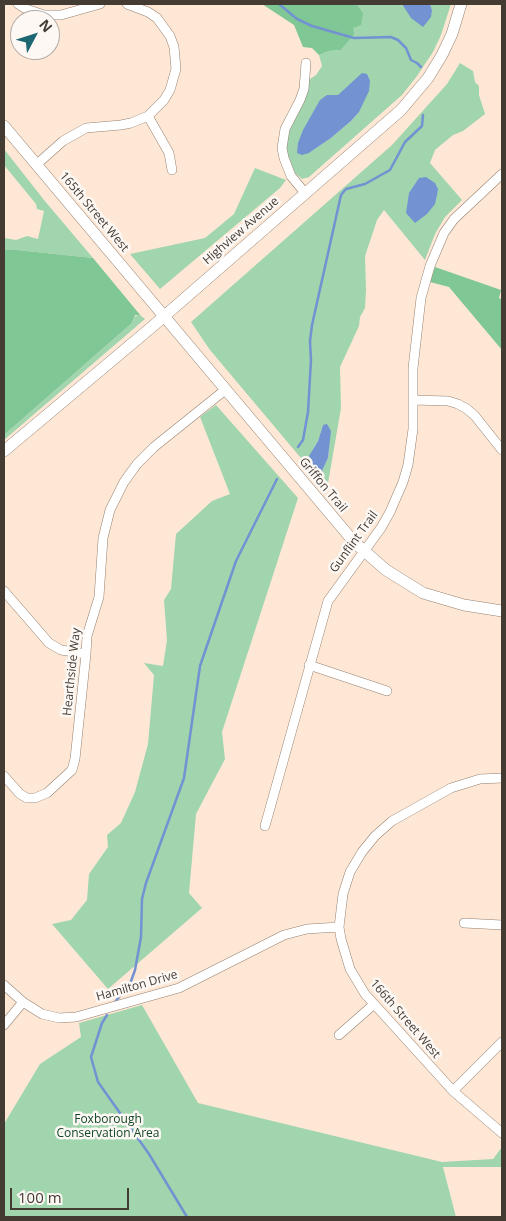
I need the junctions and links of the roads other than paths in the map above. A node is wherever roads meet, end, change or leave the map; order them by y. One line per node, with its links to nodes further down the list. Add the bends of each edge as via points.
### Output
1 (18, 4): 2 (street, via 44,15 61,15)
2 (100, 4)
3 (128, 4): 6 (street, via 156,18 167,31 174,48 176,69 170,90)
4 (461, 4): 11 (street, Highview Avenue, via 447,45 419,90 401,110)
5 (306, 64): 11 (street, via 304,89 285,129 282,148 291,176)
6 (148, 116): 8 (street, via 121,125 86,128 63,141); 9 (street, via 169,153)
7 (4, 126): 8 (street, 165th Street West)
8 (36, 164): 12 (street, 165th Street West)
9 (172, 170)
10 (502, 174): 14 (street, Gunflint Trail, via 454,219 431,263 421,298 413,368)
11 (305, 193): 12 (street, Highview Avenue)
12 (164, 316): 13 (street, Griffon Trail); 16 (street, Highview Avenue)
13 (225, 390): 17 (street, Griffon Trail); 20 (street, Hearthside Way, via 143,458 116,496 102,538 99,597 87,636)
14 (413, 400): 15 (street, via 448,400 467,409); 17 (street, Gunflint Trail, via 411,448 403,482 390,512)
15 (502, 450)
16 (4, 451)
17 (364, 552): 19 (street, Griffon Trail, via 386,570 423,592 464,605); 21 (street, Gunflint Trail, via 328,600)
18 (4, 590): 20 (street, via 49,643 60,650)
19 (502, 611)
20 (86, 654): 23 (street, Hearthside Way, via 72,770 47,794 35,798 20,794)
21 (310, 665): 22 (street); 25 (street, Gunflint Trail)
22 (387, 691)
23 (4, 776)
24 (502, 778): 28 (street, 166th Street West, via 480,779 452,788 392,821 368,843 350,872 343,894)
25 (265, 826)
26 (464, 923): 27 (street)
27 (502, 925)
28 (340, 927): 30 (street, Hamilton Drive, via 307,929 284,935 179,988 76,1017 50,1016); 31 (street, 166th Street West, via 350,969)
29 (4, 985): 30 (street, Hamilton Drive)
30 (23, 1002): 32 (street)
31 (373, 1005): 33 (street); 35 (street, 166th Street West)
32 (4, 1025)
33 (339, 1035)
34 (502, 1042): 35 (street)
35 (453, 1091): 36 (street, 166th Street West)
36 (502, 1133)

